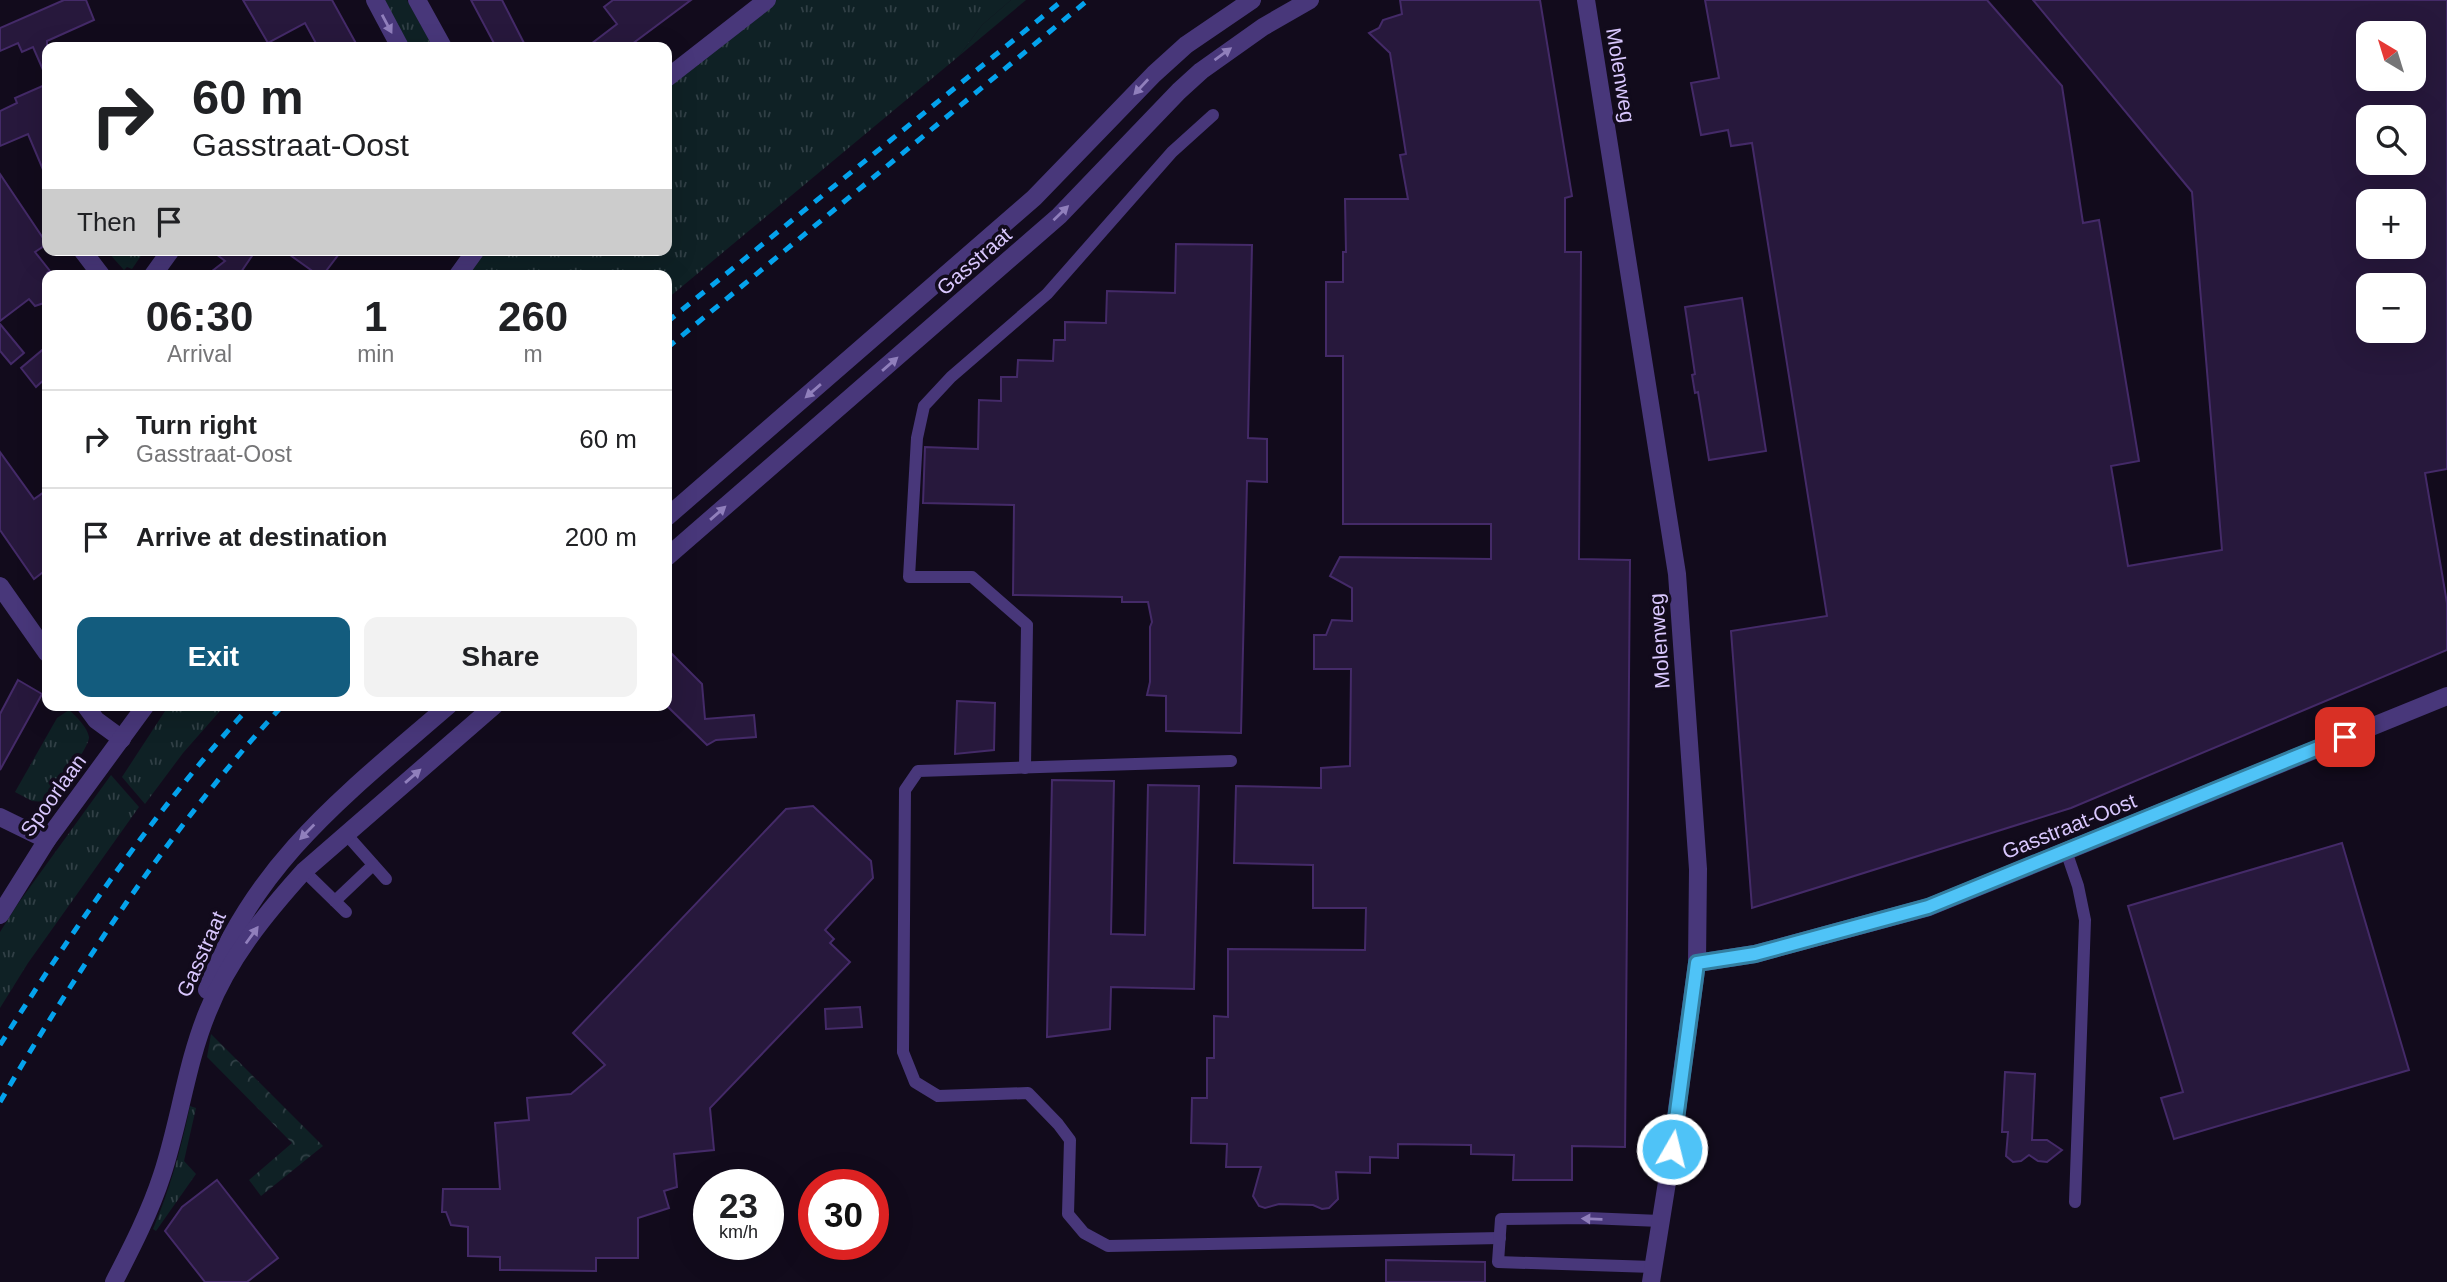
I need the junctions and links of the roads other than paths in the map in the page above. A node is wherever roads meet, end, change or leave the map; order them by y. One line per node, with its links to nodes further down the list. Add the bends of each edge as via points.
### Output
1 (375, 0): 7 (street, one-way to 7)
2 (417, 0): 8 (street)
3 (767, 0): 9 (street)
4 (1252, 0): 13 (street, Gasstraat, one-way to 13, via 1178,52 1034,198)
5 (1310, 0): 14 (street, Gasstraat, one-way to 5, via 1059,216 1201,71)
6 (1586, 0): 37 (street, Molenweg, via 1677,574 1698,869)
7 (397, 42)
8 (440, 42)
9 (672, 74)
10 (1213, 115): 24 (lane, via 1172,152 1047,294 951,377 925,406 917,438 909,577 972,577 1027,625)
11 (87, 256): 12 (street)
12 (98, 270)
13 (672, 513)
14 (672, 553)
15 (0, 586): 16 (street)
16 (42, 646)
17 (2447, 696): 29 (street, Gasstraat-Oost)
18 (89, 711): 22 (street)
19 (142, 711): 22 (street, Spoorlaan)
20 (442, 711): 25 (street, Gasstraat)
21 (488, 711): 27 (street, Gasstraat, one-way to 21)
22 (122, 739): 28 (street, Spoorlaan)
23 (1231, 761): 24 (lane)
24 (1025, 768): 41 (lane, via 918,771 905,790 903,1052 915,1082 937,1096 1028,1093 1070,1140 1068,1214 1084,1233 1108,1246)
25 (326, 813): 27 (street); 30 (street, Gasstraat, one-way to 30)
26 (0, 817): 28 (street)
27 (346, 834): 31 (lane); 32 (street, Gasstraat)
28 (47, 840): 36 (street, Spoorlaan)
29 (2066, 852): 37 (street, Gasstraat-Oost, via 1912,912 1755,954); 39 (lane, via 2085,920)
30 (287, 854): 32 (street); 38 (street, Gasstraat, via 233,930 216,967 202,1005)
31 (373, 865): 33 (lane); 34 (lane)
32 (304, 871): 34 (lane); 38 (street, Gasstraat, one-way to 32, via 194,1045 227,972 256,928)
33 (386, 879)
34 (335, 901): 35 (lane)
35 (346, 912)
36 (0, 915)
37 (1697, 963): 40 (street, Molenweg)
38 (184, 1085): 43 (street, Gasstraat, via 162,1176)
39 (2075, 1202)
40 (1660, 1221): 41 (lane, one-way to 41, via 1501,1219); 42 (street, Molenweg)
41 (1500, 1238): 42 (lane, via 1498,1262)
42 (1652, 1275)
43 (114, 1282)

